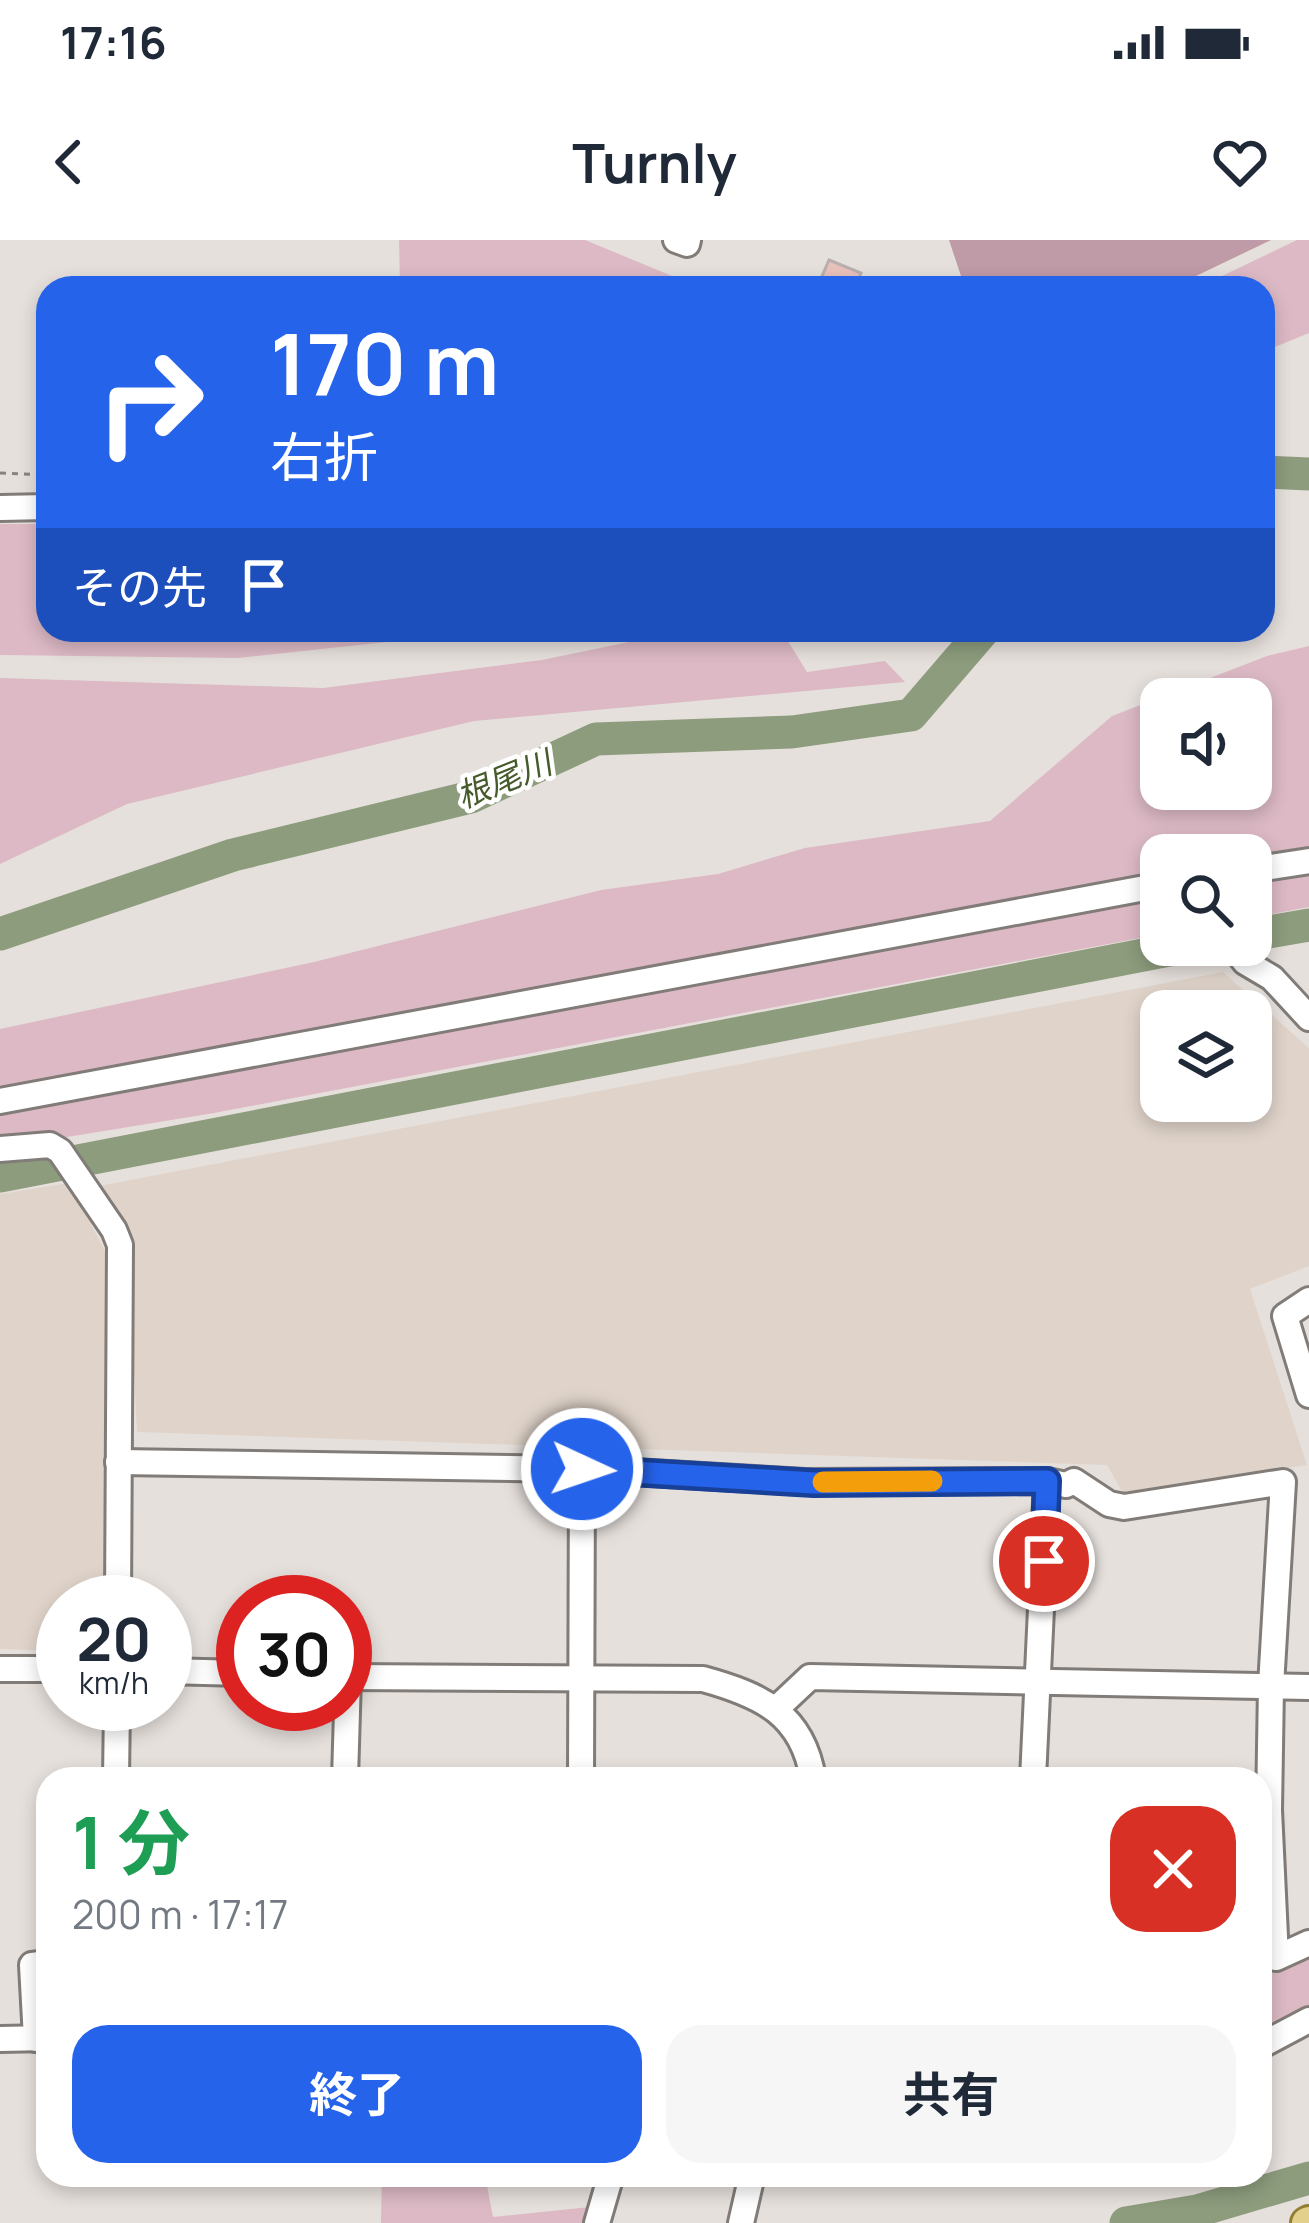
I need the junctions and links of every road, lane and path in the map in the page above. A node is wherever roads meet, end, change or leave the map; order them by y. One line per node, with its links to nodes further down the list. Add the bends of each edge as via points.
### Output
1 (676, 240): 2 (street)
2 (688, 240)
3 (0, 473): 4 (path)
4 (36, 474)
5 (36, 507): 6 (street)
6 (0, 508)
7 (1309, 861): 8 (street)
8 (1272, 867)
9 (1140, 889): 12 (street)
10 (1252, 966): 11 (street)
11 (1309, 1018)
12 (0, 1102)
13 (0, 1149): 16 (street, via 60,1150 114,1230)
14 (1309, 1300): 15 (street, via 1285,1316)
15 (1309, 1395)
16 (118, 1462): 17 (street); 19 (street)
17 (582, 1469): 18 (street, via 814,1483); 22 (street)
18 (1047, 1481): 24 (street); 25 (street, via 1074,1481 1124,1507 1282,1483)
19 (118, 1575)
20 (0, 1669): 21 (street)
21 (36, 1669)
22 (581, 1676): 23 (street); 27 (street, via 703,1678); 32 (street)
23 (372, 1677)
24 (1040, 1682): 25 (street); 27 (street, via 810,1677); 34 (street)
25 (1270, 1686): 26 (street); 35 (street)
26 (1309, 1687)
27 (777, 1708): 33 (street)
28 (117, 1731): 30 (street)
29 (345, 1731): 31 (street)
30 (116, 1767)
31 (345, 1767)
32 (581, 1767)
33 (811, 1767)
34 (1034, 1767)
35 (1269, 1767)
36 (1272, 1873): 37 (street, via 1276,1958)
37 (1309, 1943)
38 (36, 1964): 39 (street)
39 (36, 1995)
40 (1309, 2020): 43 (street)
41 (0, 2039): 42 (street)
42 (36, 2039)
43 (1272, 2040)
44 (607, 2187): 46 (street)
45 (750, 2187): 47 (street)
46 (596, 2223)
47 (742, 2223)

